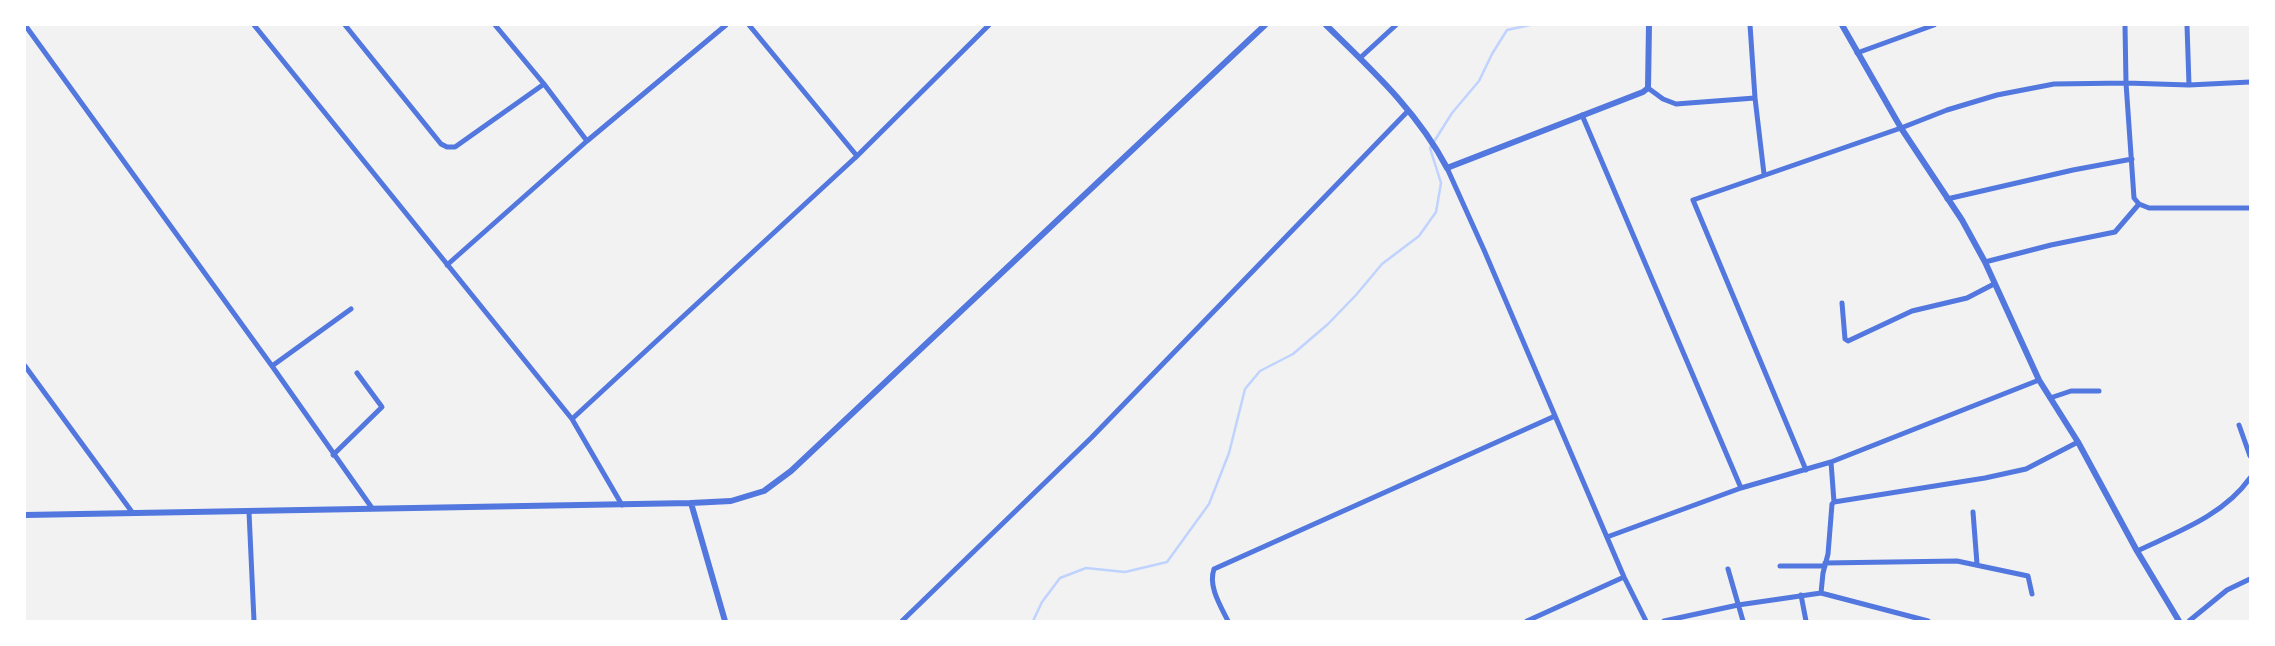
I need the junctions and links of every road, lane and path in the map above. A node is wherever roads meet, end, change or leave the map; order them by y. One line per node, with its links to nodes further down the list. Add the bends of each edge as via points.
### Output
1 (25, 25): 43 (street)
2 (254, 25): 37 (street)
3 (345, 25): 21 (street, via 448,148 455,147)
4 (495, 25): 21 (street)
5 (726, 25): 28 (street)
6 (749, 25): 29 (street)
7 (1266, 25): 59 (street, via 791,471 764,491 731,501)
8 (1326, 25): 18 (street)
9 (1396, 25): 18 (street)
10 (1649, 25): 23 (street)
11 (1750, 25): 24 (street)
12 (1842, 25): 17 (street)
13 (1934, 25): 17 (street)
14 (2125, 25): 20 (street)
15 (2187, 25): 22 (street)
16 (987, 26): 29 (street)
17 (1857, 53): 27 (street)
18 (1360, 58): 25 (street, via 1393,90)
19 (2250, 82): 22 (street)
20 (2126, 83): 22 (street); 27 (street, via 2054,84 1947,110); 30 (street)
21 (544, 84): 28 (street)
22 (2189, 85)
23 (1648, 88): 24 (street, via 1676,104); 26 (street)
24 (1755, 98): 32 (street)
25 (1408, 111): 31 (street, via 1437,149); 80 (street, via 1091,438)
26 (1582, 115): 31 (street); 57 (street)
27 (1901, 128): 32 (street); 33 (street)
28 (587, 142): 37 (street)
29 (857, 156): 41 (street); 49 (street)
30 (2132, 159): 33 (street); 34 (street, via 2134,198)
31 (1446, 168): 48 (street)
32 (1764, 174): 55 (street, via 1693,200)
33 (1947, 199): 36 (street)
34 (2140, 204): 35 (street, via 2148,208); 36 (street, via 2115,232)
35 (2250, 208)
36 (1985, 262): 38 (street)
37 (447, 265): 49 (street)
38 (1994, 284): 39 (street, via 1967,298 1912,311 1848,341 1845,339); 45 (street)
39 (1842, 303)
40 (351, 309): 43 (street)
41 (659, 342)
42 (25, 366): 62 (street)
43 (272, 366): 52 (street)
44 (357, 372): 52 (street, via 382,407)
45 (2039, 380): 47 (street); 54 (street)
46 (2099, 391): 47 (street, via 2071,392)
47 (2050, 398): 51 (street)
48 (1555, 416): 66 (street); 81 (street, via 1214,568 1212,585)
49 (572, 419): 60 (street)
50 (2239, 425): 53 (street)
51 (2078, 442): 58 (street, via 2026,469); 67 (street)
52 (333, 455): 61 (street)
53 (2250, 456)
54 (1832, 462): 55 (street); 58 (street)
55 (1806, 470): 57 (street)
56 (2250, 478): 67 (street, via 2222,508)
57 (1741, 488): 66 (street)
58 (1834, 502): 69 (street)
59 (691, 503): 60 (street); 79 (street)
60 (622, 505): 61 (street)
61 (372, 508): 63 (street)
62 (132, 512): 63 (street); 65 (street)
63 (249, 512): 78 (street)
64 (1973, 512): 68 (street)
65 (25, 515)
66 (1607, 537): 72 (street)
67 (2137, 551): 88 (street)
68 (1977, 564): 69 (street, via 1957,561); 75 (street, via 2028,576)
69 (1825, 565): 70 (street); 74 (street)
70 (1780, 566)
71 (1728, 569): 77 (street)
72 (1624, 577): 82 (street); 83 (street)
73 (2250, 579): 89 (street, via 2227,590)
74 (1820, 592): 76 (street); 87 (street)
75 (2032, 594)
76 (1801, 595): 77 (street); 86 (street)
77 (1738, 605): 84 (street); 85 (street)
78 (254, 621)
79 (725, 621)
80 (902, 621)
81 (1228, 621)
82 (1527, 621)
83 (1646, 621)
84 (1664, 621)
85 (1743, 621)
86 (1806, 621)
87 (1928, 621)
88 (2179, 621)
89 (2189, 621)

